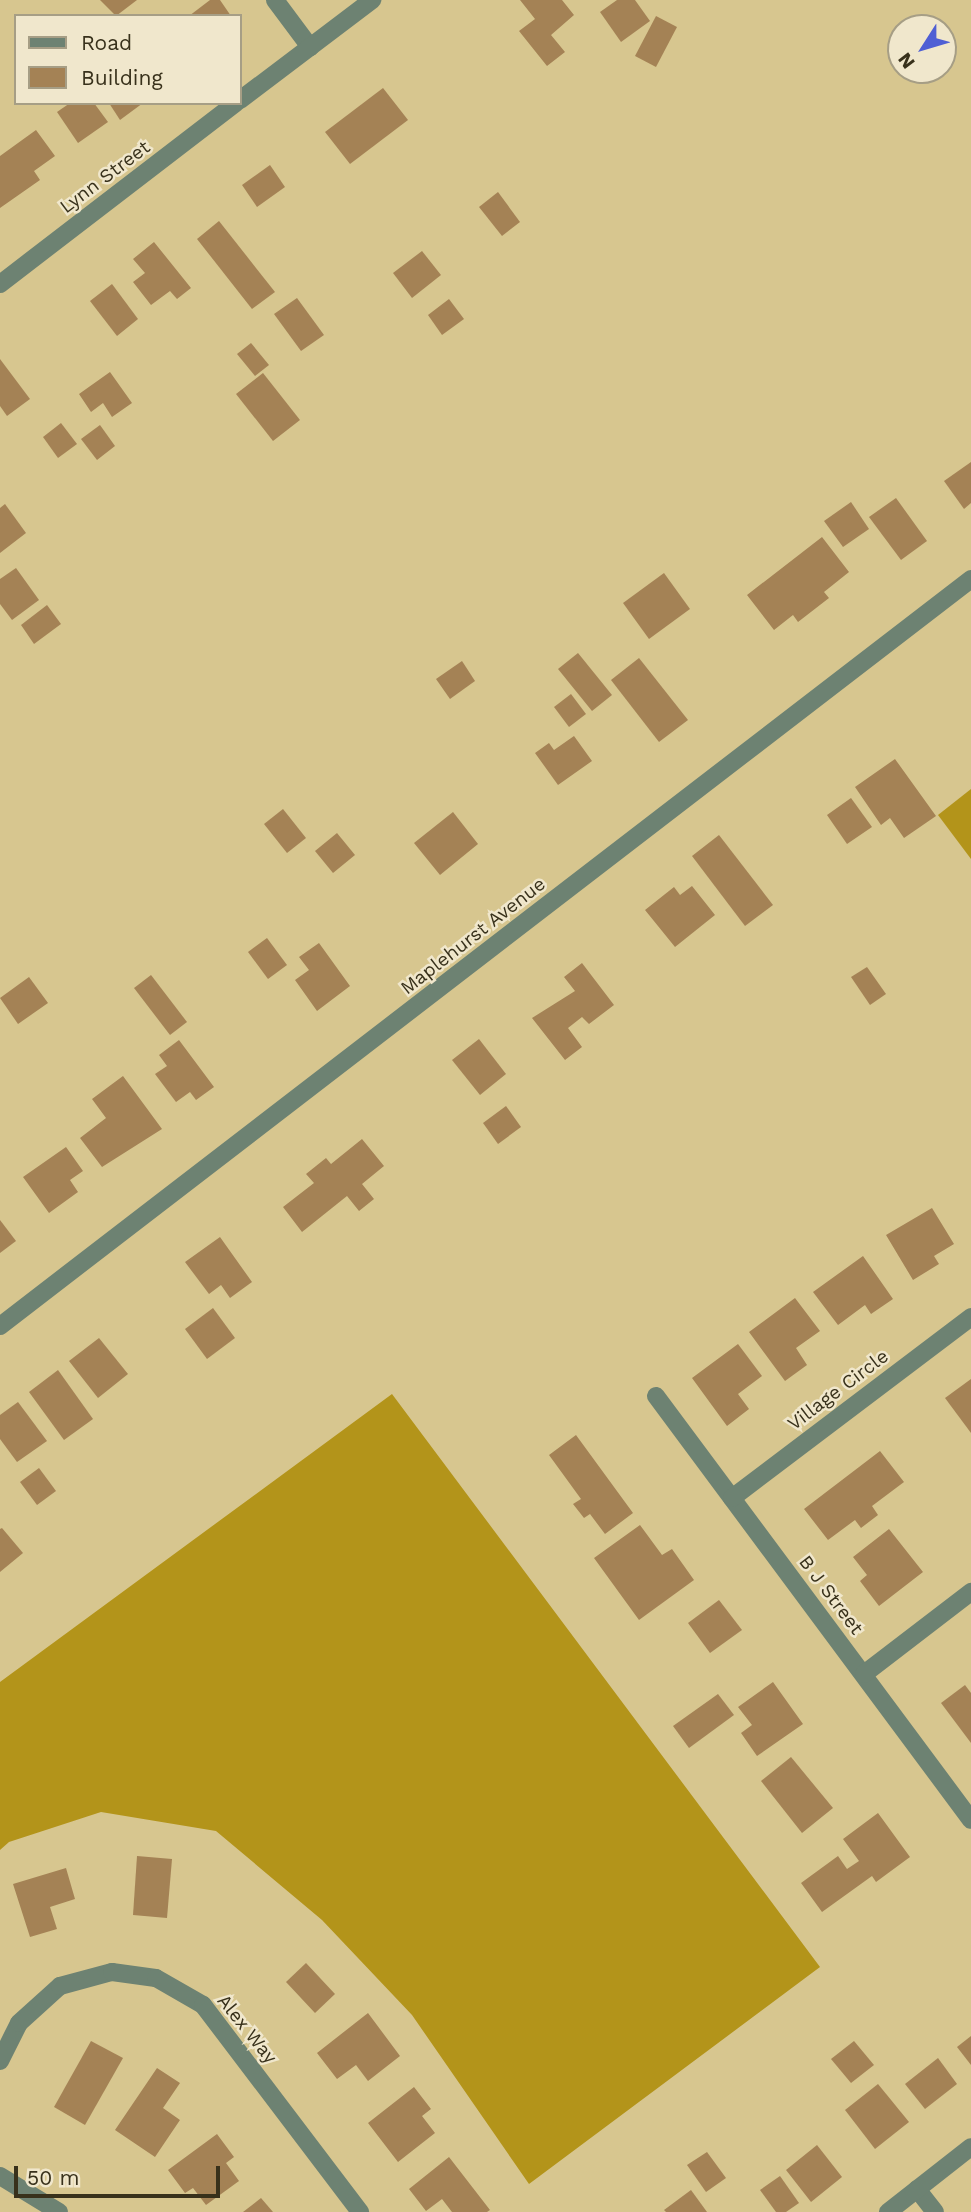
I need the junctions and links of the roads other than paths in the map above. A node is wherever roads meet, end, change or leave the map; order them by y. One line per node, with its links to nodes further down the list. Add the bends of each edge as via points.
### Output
1 (275, 0): 3 (street)
2 (372, 0): 3 (street, Lynn Street)
3 (310, 47): 4 (street, Lynn Street)
4 (242, 99)
5 (234, 105): 6 (street, Lynn Street)
6 (0, 284)
7 (971, 579): 9 (street, Maplehurst Avenue)
8 (971, 1317): 11 (street, Village Circle)
9 (0, 1326)
10 (656, 1396): 11 (street, B J Street)
11 (732, 1498): 13 (street, B J Street)
12 (971, 1592): 13 (street)
13 (864, 1674): 14 (street, B J Street)
14 (971, 1820)
15 (0, 2061): 20 (street, Alex Way, via 19,2022 60,1986 112,1972 156,1978 203,2005)
16 (971, 2147): 18 (street)
17 (0, 2176): 19 (street)
18 (917, 2189): 21 (street); 22 (street)
19 (59, 2212)
20 (360, 2212)
21 (888, 2212)
22 (935, 2212)

